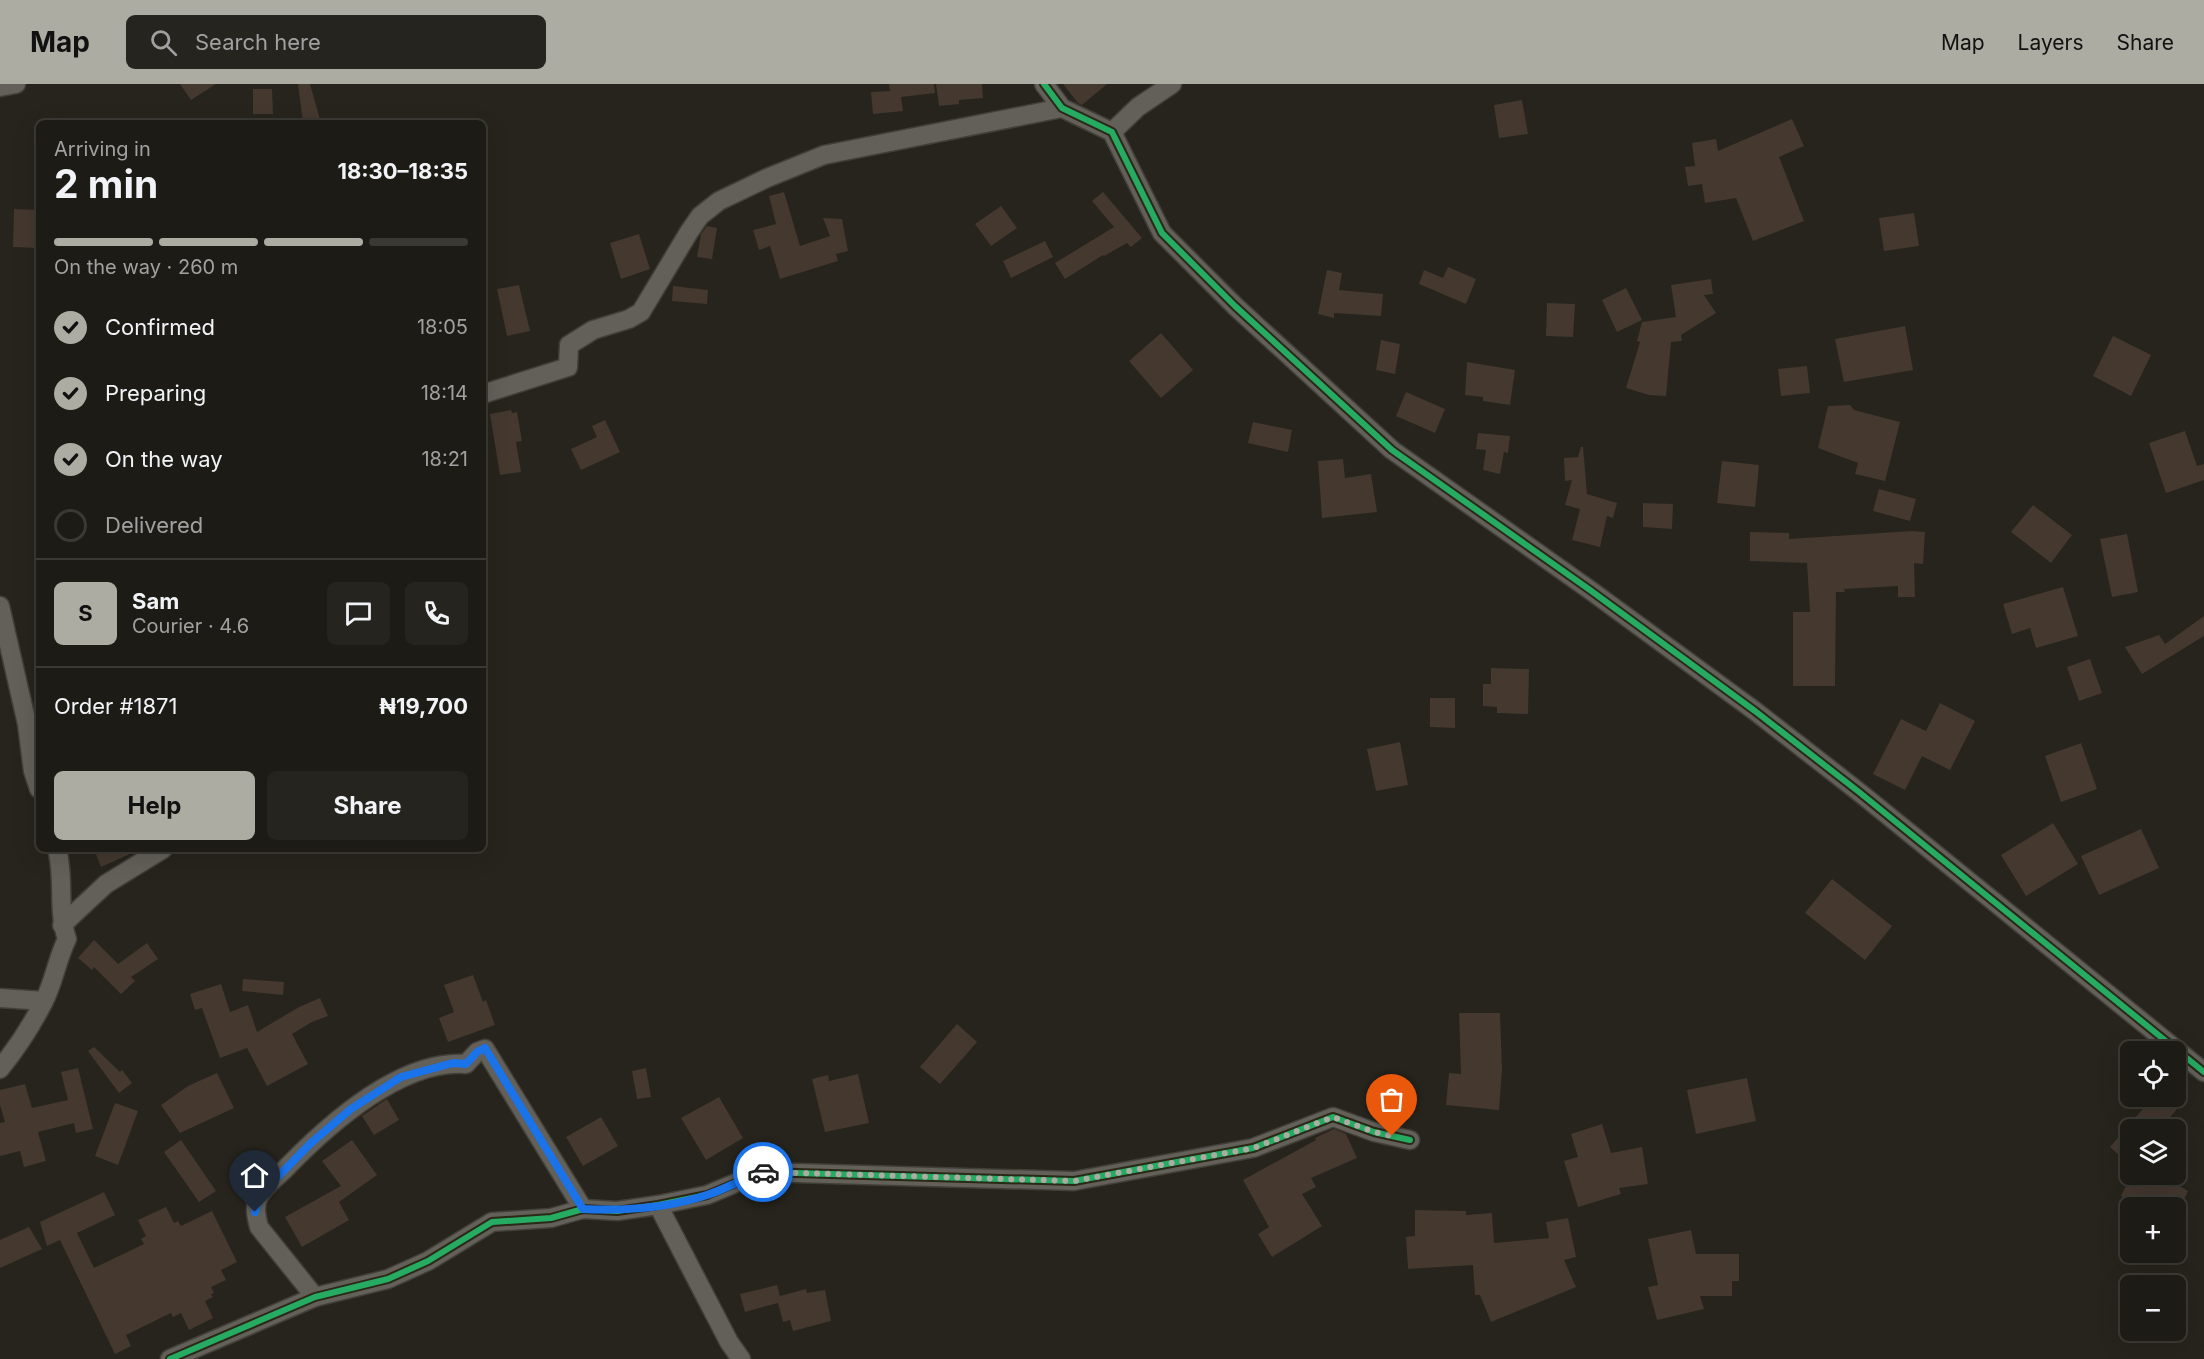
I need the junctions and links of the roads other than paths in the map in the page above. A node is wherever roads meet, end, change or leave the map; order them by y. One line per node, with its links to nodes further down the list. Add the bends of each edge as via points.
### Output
1 (16, 84): 4 (street)
2 (1044, 84): 5 (street)
3 (1172, 84): 6 (street, via 1138,107)
4 (0, 87)
5 (1062, 108): 6 (street); 7 (street, via 824,155 719,201 700,216 641,312 593,330 569,345 568,368)
6 (1112, 132): 16 (street, via 1162,233 1235,306 1392,450 1755,711)
7 (486, 392)
8 (0, 606): 9 (street)
9 (36, 780)
10 (58, 852): 12 (street, via 62,866)
11 (159, 852): 12 (street, via 106,884)
12 (62, 925): 14 (street, via 67,939)
13 (0, 998): 14 (street)
14 (44, 1001): 15 (street)
15 (0, 1069)
16 (2204, 1072)
17 (1410, 1140): 18 (street, via 1333,1117 1254,1148 1074,1181 762,1172 707,1195)
18 (658, 1205): 19 (street, via 617,1211); 22 (street)
19 (583, 1209): 20 (street, via 551,1218 492,1222 428,1261 388,1279); 20 (street, via 485,1048 466,1064 453,1063 401,1077 351,1109 260,1195 255,1212 259,1227)
20 (315, 1297): 21 (street)
21 (170, 1359)
22 (741, 1359)

